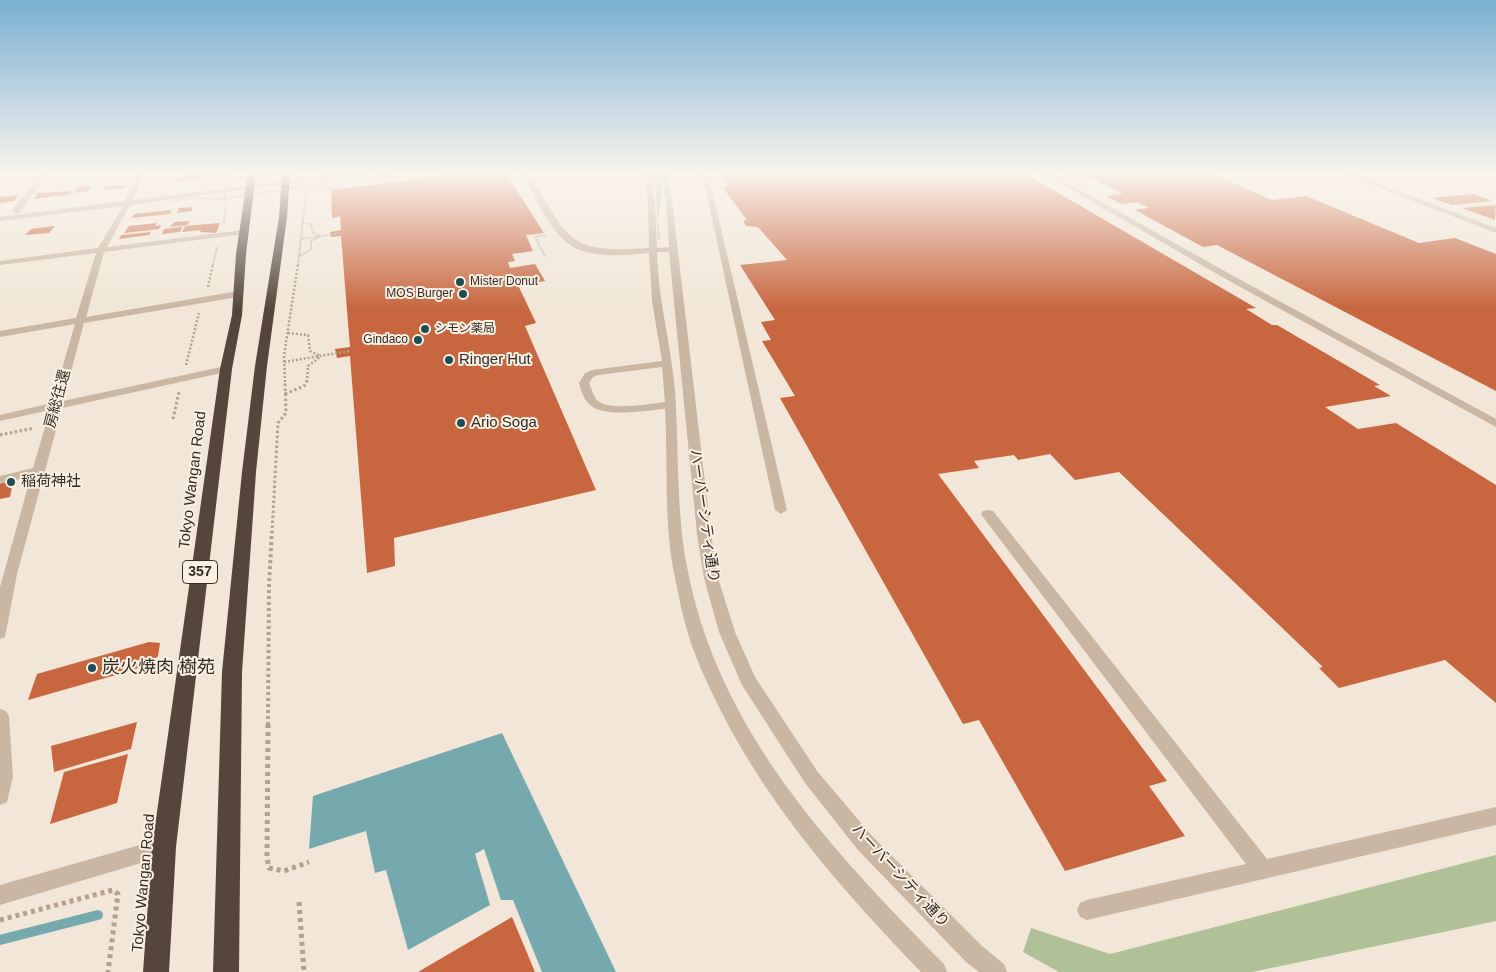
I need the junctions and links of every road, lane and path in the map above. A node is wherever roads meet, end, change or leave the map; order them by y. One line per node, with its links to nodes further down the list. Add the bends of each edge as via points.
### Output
1 (29, 218): 13 (street)
2 (118, 218): 23 (street, 房総往還)
3 (225, 218): 16 (path)
4 (246, 218): 17 (highway, Tokyo Wangan Road / 357)
5 (283, 218): 65 (highway, 357, via 249,472 232,672)
6 (303, 218): 14 (path)
7 (554, 218): 24 (street, via 564,235 576,245 608,251)
8 (651, 218): 24 (street, ハーバーシティ通り)
9 (670, 218): 22 (street, ハーバーシティ通り)
10 (715, 218): 50 (street)
11 (1126, 218): 46 (street)
12 (1463, 218): 15 (street)
13 (0, 223)
14 (303, 223): 19 (path, via 311,224 313,233); 21 (path)
15 (1496, 231)
16 (223, 232)
17 (244, 232): 23 (street); 28 (highway, Tokyo Wangan Road / 357)
18 (341, 233): 19 (path)
19 (322, 236): 21 (path); 25 (path, via 312,241 311,250)
20 (219, 239): 27 (path)
21 (301, 239): 25 (path)
22 (673, 249): 24 (street); 68 (street, ハーバーシティ通り, via 711,578 727,632 748,680 811,777 866,843 974,954)
23 (100, 250): 26 (street); 30 (street, 房総往還)
24 (653, 250): 36 (street, ハーバーシティ通り, via 655,293)
25 (299, 256): 31 (path)
26 (0, 263)
27 (208, 287)
28 (238, 294): 30 (street); 37 (highway, Tokyo Wangan Road / 357)
29 (201, 305): 38 (path)
30 (80, 320): 32 (street); 42 (street, 房総往還)
31 (288, 333): 34 (path, via 308,335 310,351); 35 (path)
32 (0, 334)
33 (350, 351): 34 (path)
34 (321, 356): 35 (path); 40 (path, via 308,366 308,382)
35 (284, 362): 40 (path)
36 (667, 362): 41 (street, ハーバーシティ通り); 41 (street, via 596,372 589,375 584,383 597,406)
37 (226, 369): 42 (street); 56 (highway, Tokyo Wangan Road / 357)
38 (183, 373)
39 (180, 386): 44 (path)
40 (285, 394): 57 (path, via 286,413 278,423 269,585 267,858 269,868 276,872)
41 (670, 405): 67 (street, ハーバーシティ通り, via 680,567 704,658 737,726 782,796 838,869)
42 (57, 406): 43 (street); 45 (street, 房総往還)
43 (0, 418)
44 (173, 420)
45 (52, 424): 47 (path); 48 (street, 房総往還)
46 (1496, 424)
47 (0, 435)
48 (38, 471): 49 (street); 52 (street, 房総往還, via 10,574)
49 (0, 480)
50 (780, 510)
51 (988, 514): 58 (street)
52 (0, 633)
53 (0, 716): 54 (street, via 4,777)
54 (0, 796)
55 (1496, 816): 58 (street)
56 (164, 847): 59 (street); 64 (highway, Tokyo Wangan Road / 357)
57 (309, 862)
58 (1262, 869): 61 (street)
59 (0, 895)
60 (299, 902): 66 (path)
61 (1087, 910)
62 (0, 920): 63 (path, via 113,890 118,894)
63 (108, 972)
64 (156, 972)
65 (226, 972)
66 (304, 972)
67 (936, 972)
68 (996, 972)

